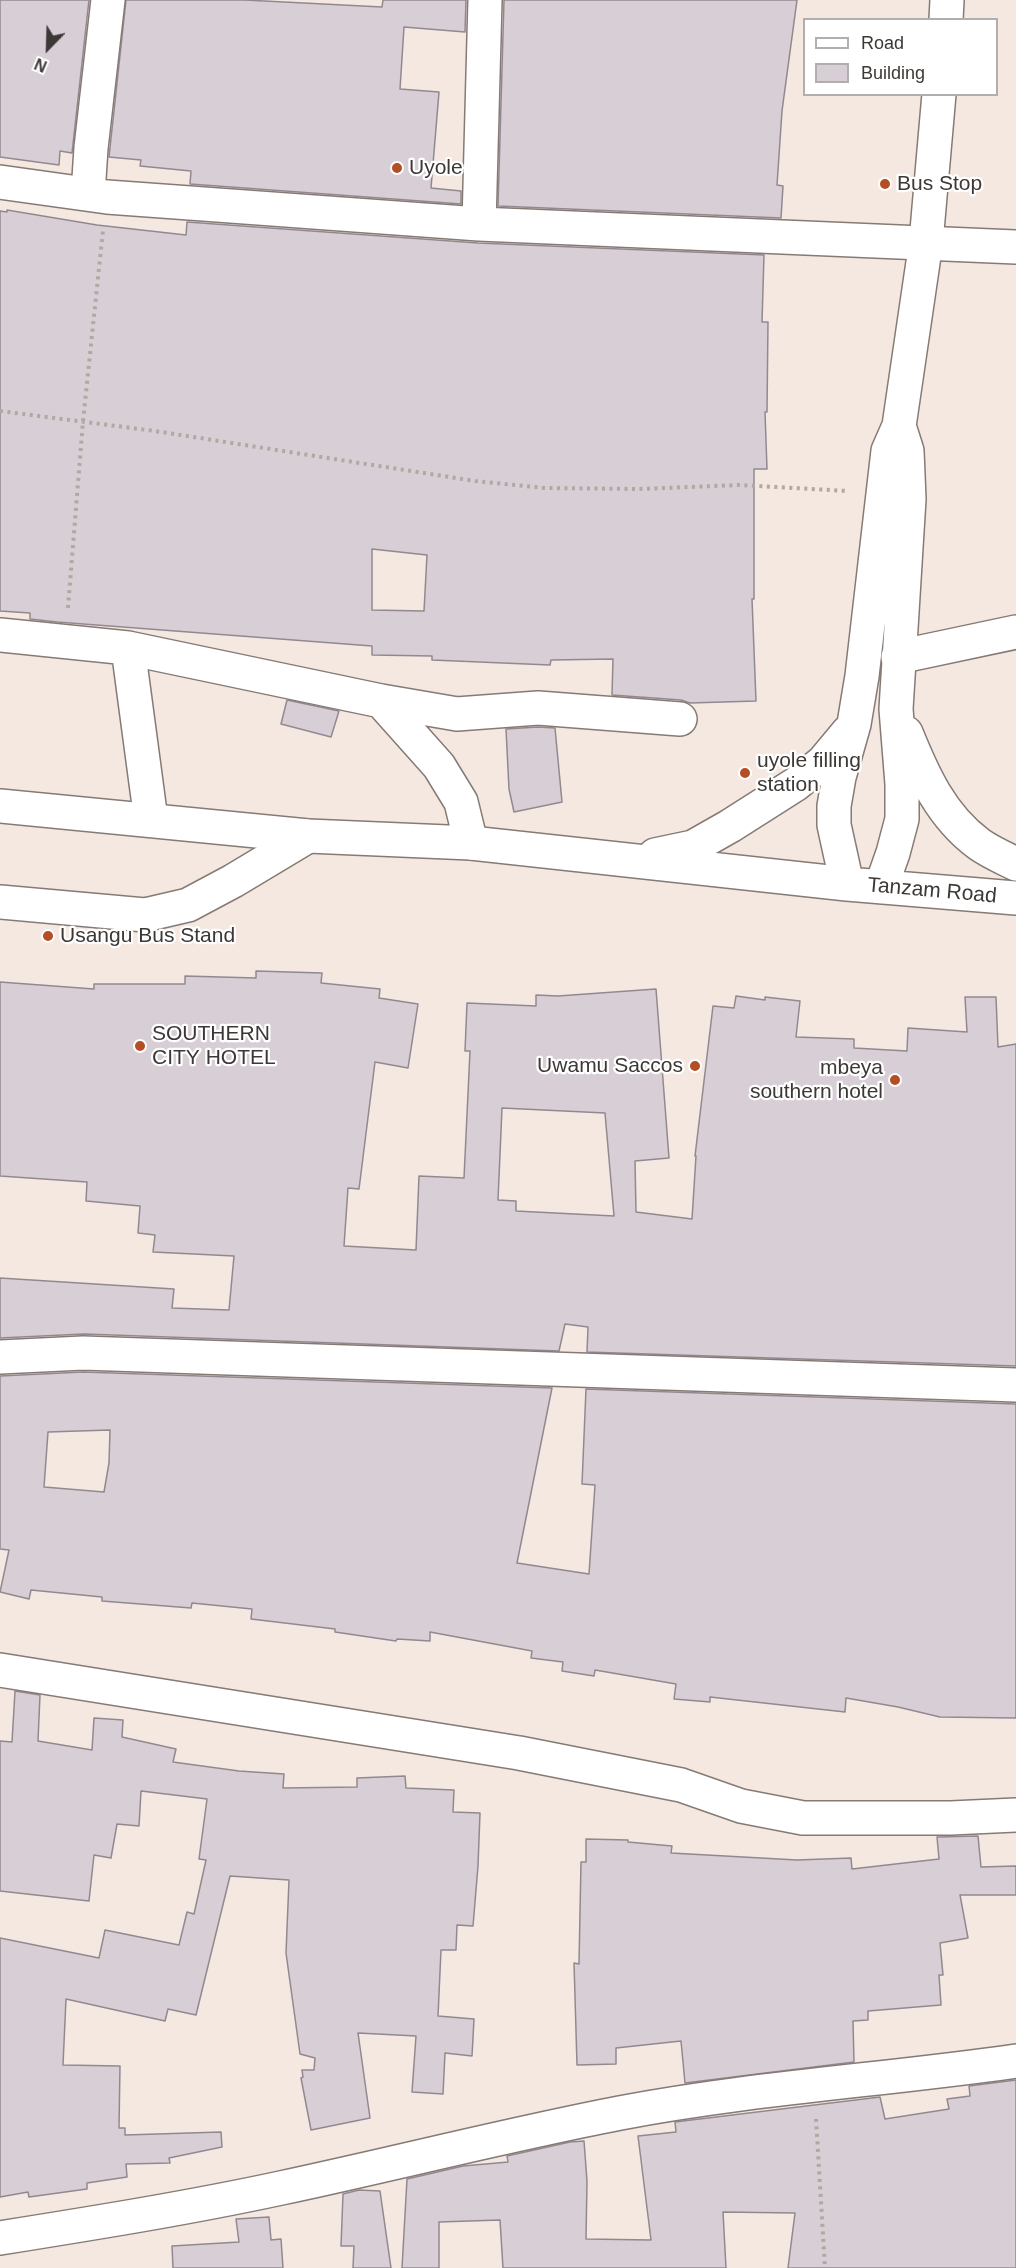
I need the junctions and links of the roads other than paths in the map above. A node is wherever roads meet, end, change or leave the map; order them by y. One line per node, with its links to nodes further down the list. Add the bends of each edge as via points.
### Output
1 (108, 0): 7 (main road, via 91,148)
2 (485, 0): 8 (main road)
3 (947, 0): 4 (main road)
4 (946, 18)
5 (939, 96): 9 (main road)
6 (0, 182): 7 (main road)
7 (97, 196): 8 (main road)
8 (479, 224): 9 (main road)
9 (926, 242): 10 (main road); 11 (main road)
10 (1016, 247)
11 (899, 426): 15 (main road, via 907,451 909,499); 19 (main road, via 888,451)
12 (1016, 632): 15 (main road)
13 (0, 635): 14 (main road)
14 (128, 648): 16 (main road); 21 (main road)
15 (898, 657): 17 (main road)
16 (381, 701): 18 (main road, via 457,714 538,708); 23 (main road, via 439,766 460,801)
17 (896, 710): 25 (main road, via 928,784 945,812 979,844); 27 (main road, via 902,819)
18 (680, 719)
19 (854, 724): 24 (main road, via 823,762 730,826 693,847); 26 (main road, via 834,806 834,825)
20 (0, 806): 21 (main road, Tanzam Road)
21 (151, 820): 22 (main road, Tanzam Road)
22 (308, 836): 23 (main road, Tanzam Road); 29 (main road, via 188,905 145,915)
23 (471, 843): 24 (main road, Tanzam Road)
24 (630, 860): 26 (main road, Tanzam Road)
25 (1016, 864)
26 (847, 884): 27 (main road, Tanzam Road)
27 (881, 887): 28 (main road, Tanzam Road)
28 (1016, 898)
29 (0, 902)
30 (0, 1357): 31 (main road, via 95,1353)
31 (1016, 1385)
32 (0, 1670): 33 (main road, via 519,1753 681,1785 741,1806 803,1818)
33 (1016, 1815)
34 (1016, 2061): 35 (main road, via 693,2100 478,2142 281,2188)
35 (0, 2238)

